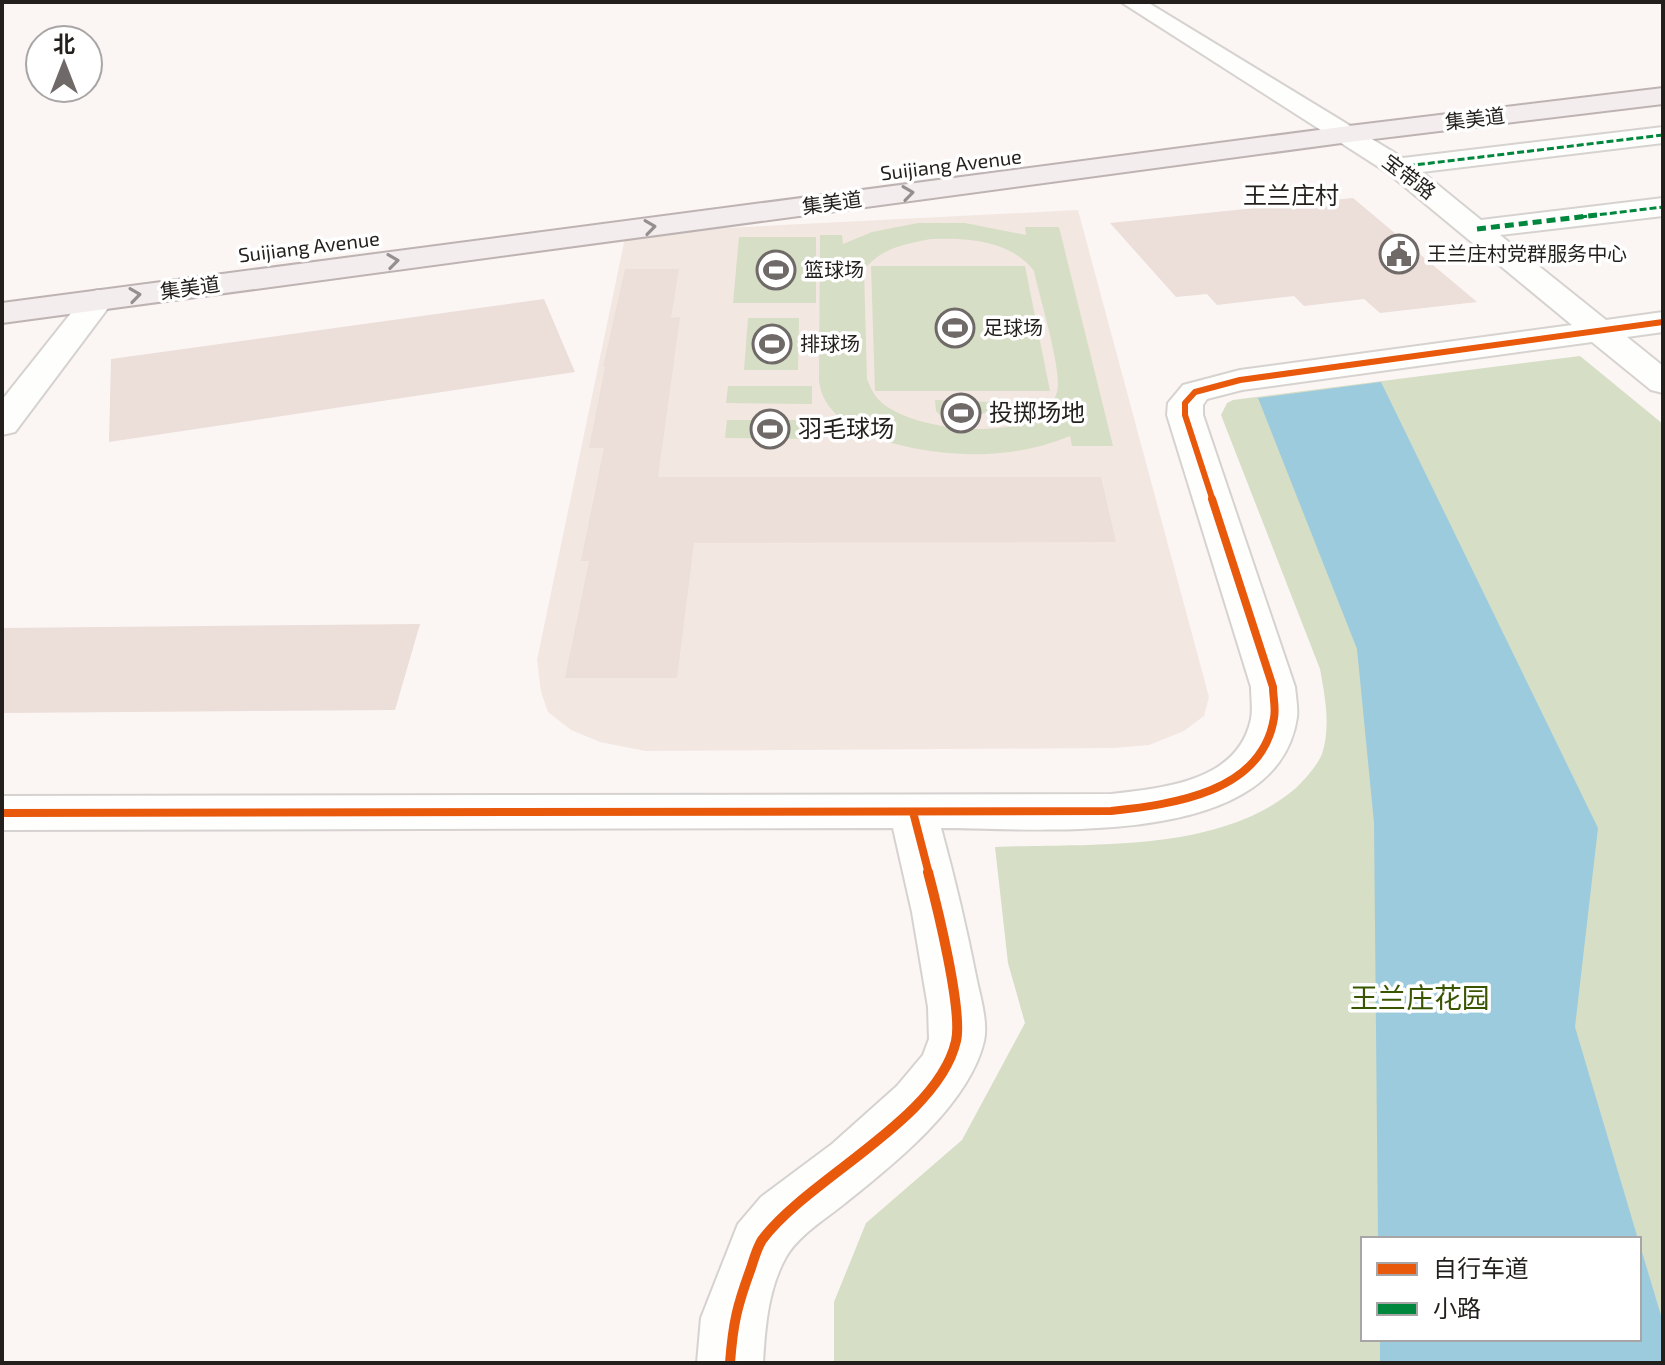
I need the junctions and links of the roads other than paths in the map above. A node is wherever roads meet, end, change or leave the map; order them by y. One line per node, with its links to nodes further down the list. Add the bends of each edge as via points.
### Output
1 (1132, 2): 4 (street, 宝带路)
2 (1663, 75): 4 (main road, Suijiang Avenue)
3 (1663, 96): 5 (main road, 集美道)
4 (1321, 118): 5 (street, 宝带路); 10 (main road, Suijiang Avenue)
5 (1349, 134): 7 (street, 宝带路); 11 (main road, 集美道, one-way to 5)
6 (1663, 135): 7 (street)
7 (1398, 167): 9 (street, 宝带路)
8 (1663, 207): 9 (street)
9 (1477, 229): 14 (street, 宝带路)
10 (65, 278)
11 (98, 300): 12 (main road, 集美道); 16 (street)
12 (2, 313)
13 (1660, 326): 14 (street)
14 (1602, 332): 15 (street, 宝带路); 17 (street, via 1240,380 1195,392 1185,403 1185,415 1273,687 1274,717 1266,745 1248,767 1217,789 1168,804 1111,811)
15 (1663, 383)
16 (2, 424)
17 (913, 812): 18 (street); 19 (street, via 938,912 957,1039 946,1067 917,1103 783,1216 760,1243 733,1318)
18 (2, 813)
19 (730, 1363)

